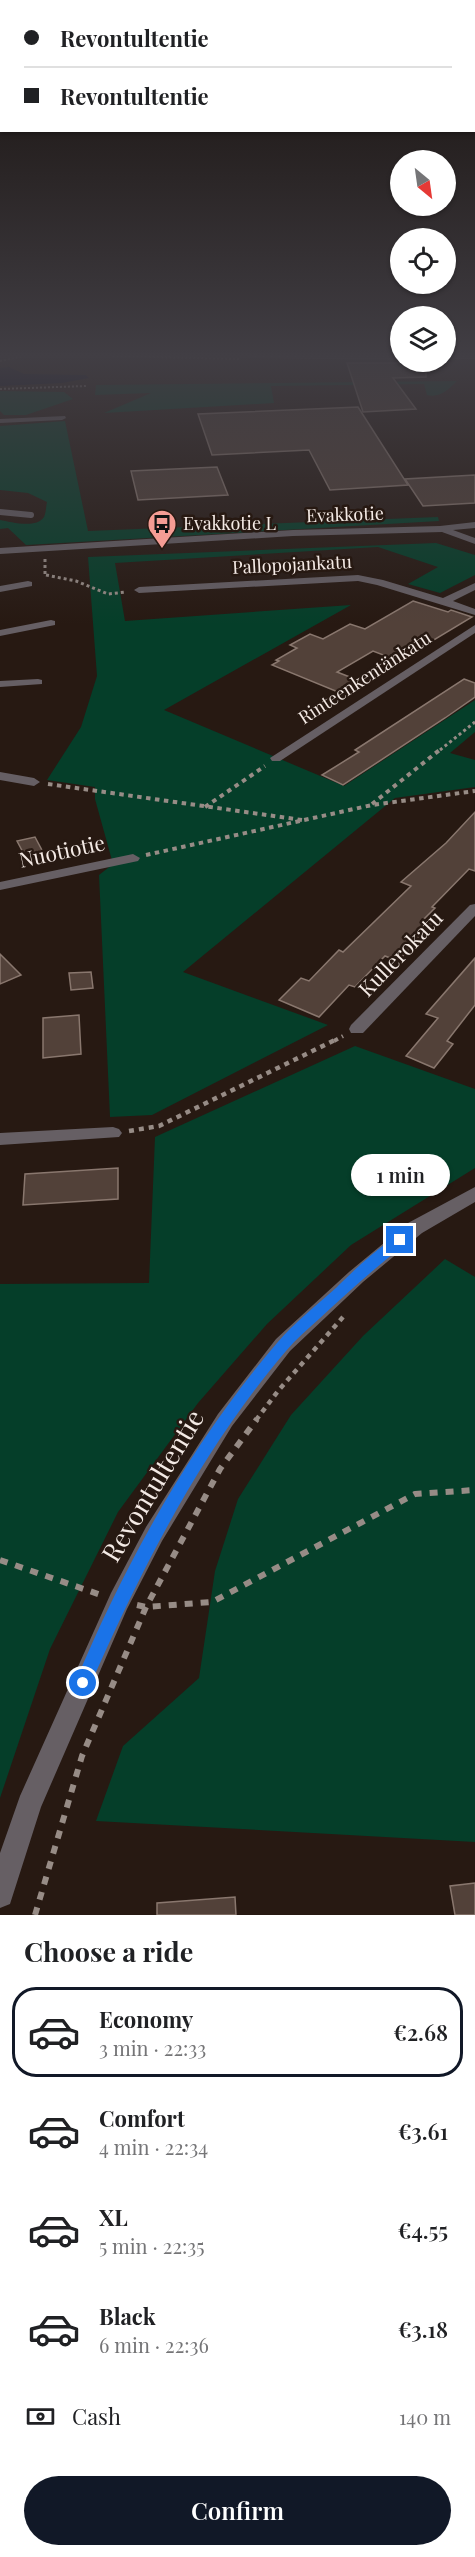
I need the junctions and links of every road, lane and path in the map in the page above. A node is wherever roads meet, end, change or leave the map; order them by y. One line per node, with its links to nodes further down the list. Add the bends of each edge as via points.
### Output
1 (0, 512): 2 (lane)
2 (31, 515)
3 (475, 525): 4 (street, Evakkotie)
4 (440, 529): 5 (street); 6 (street, Evakkotie)
5 (475, 542)
6 (0, 551)
7 (45, 557): 8 (path)
8 (46, 575): 9 (path); 12 (path, via 76,581 108,594)
9 (28, 584): 11 (street)
10 (475, 586): 13 (street)
11 (0, 589)
12 (139, 590): 13 (street, Pallopojankatu, via 358,578)
13 (444, 602): 14 (street)
14 (475, 612)
15 (51, 624): 17 (street)
16 (475, 628): 21 (street, Rinteenkentänkatu)
17 (0, 633)
18 (38, 682): 19 (street)
19 (0, 684)
20 (475, 722): 25 (path)
21 (276, 759): 26 (path)
22 (0, 776): 23 (street)
23 (34, 782): 26 (path)
24 (475, 791): 25 (path)
25 (372, 805): 27 (path)
26 (205, 807): 27 (path)
27 (306, 820): 28 (path)
28 (133, 858): 29 (street, Nuotiotie)
29 (0, 886)
30 (475, 908): 31 (street, Kullerokatu)
31 (357, 1029): 32 (path, via 159,1126)
32 (113, 1133): 33 (street)
33 (0, 1139)
34 (475, 1194): 38 (street, Revontultentie, via 415,1228 283,1345 225,1419 154,1534)
35 (345, 1314): 39 (path, via 279,1390 220,1469)
36 (475, 1490): 39 (path, via 415,1494 212,1602)
37 (0, 1560): 38 (path)
38 (119, 1601): 39 (path); 40 (street, Revontultentie, via 29,1805)
39 (146, 1607): 41 (path, via 82,1756)
40 (0, 1894)
41 (35, 1915)

